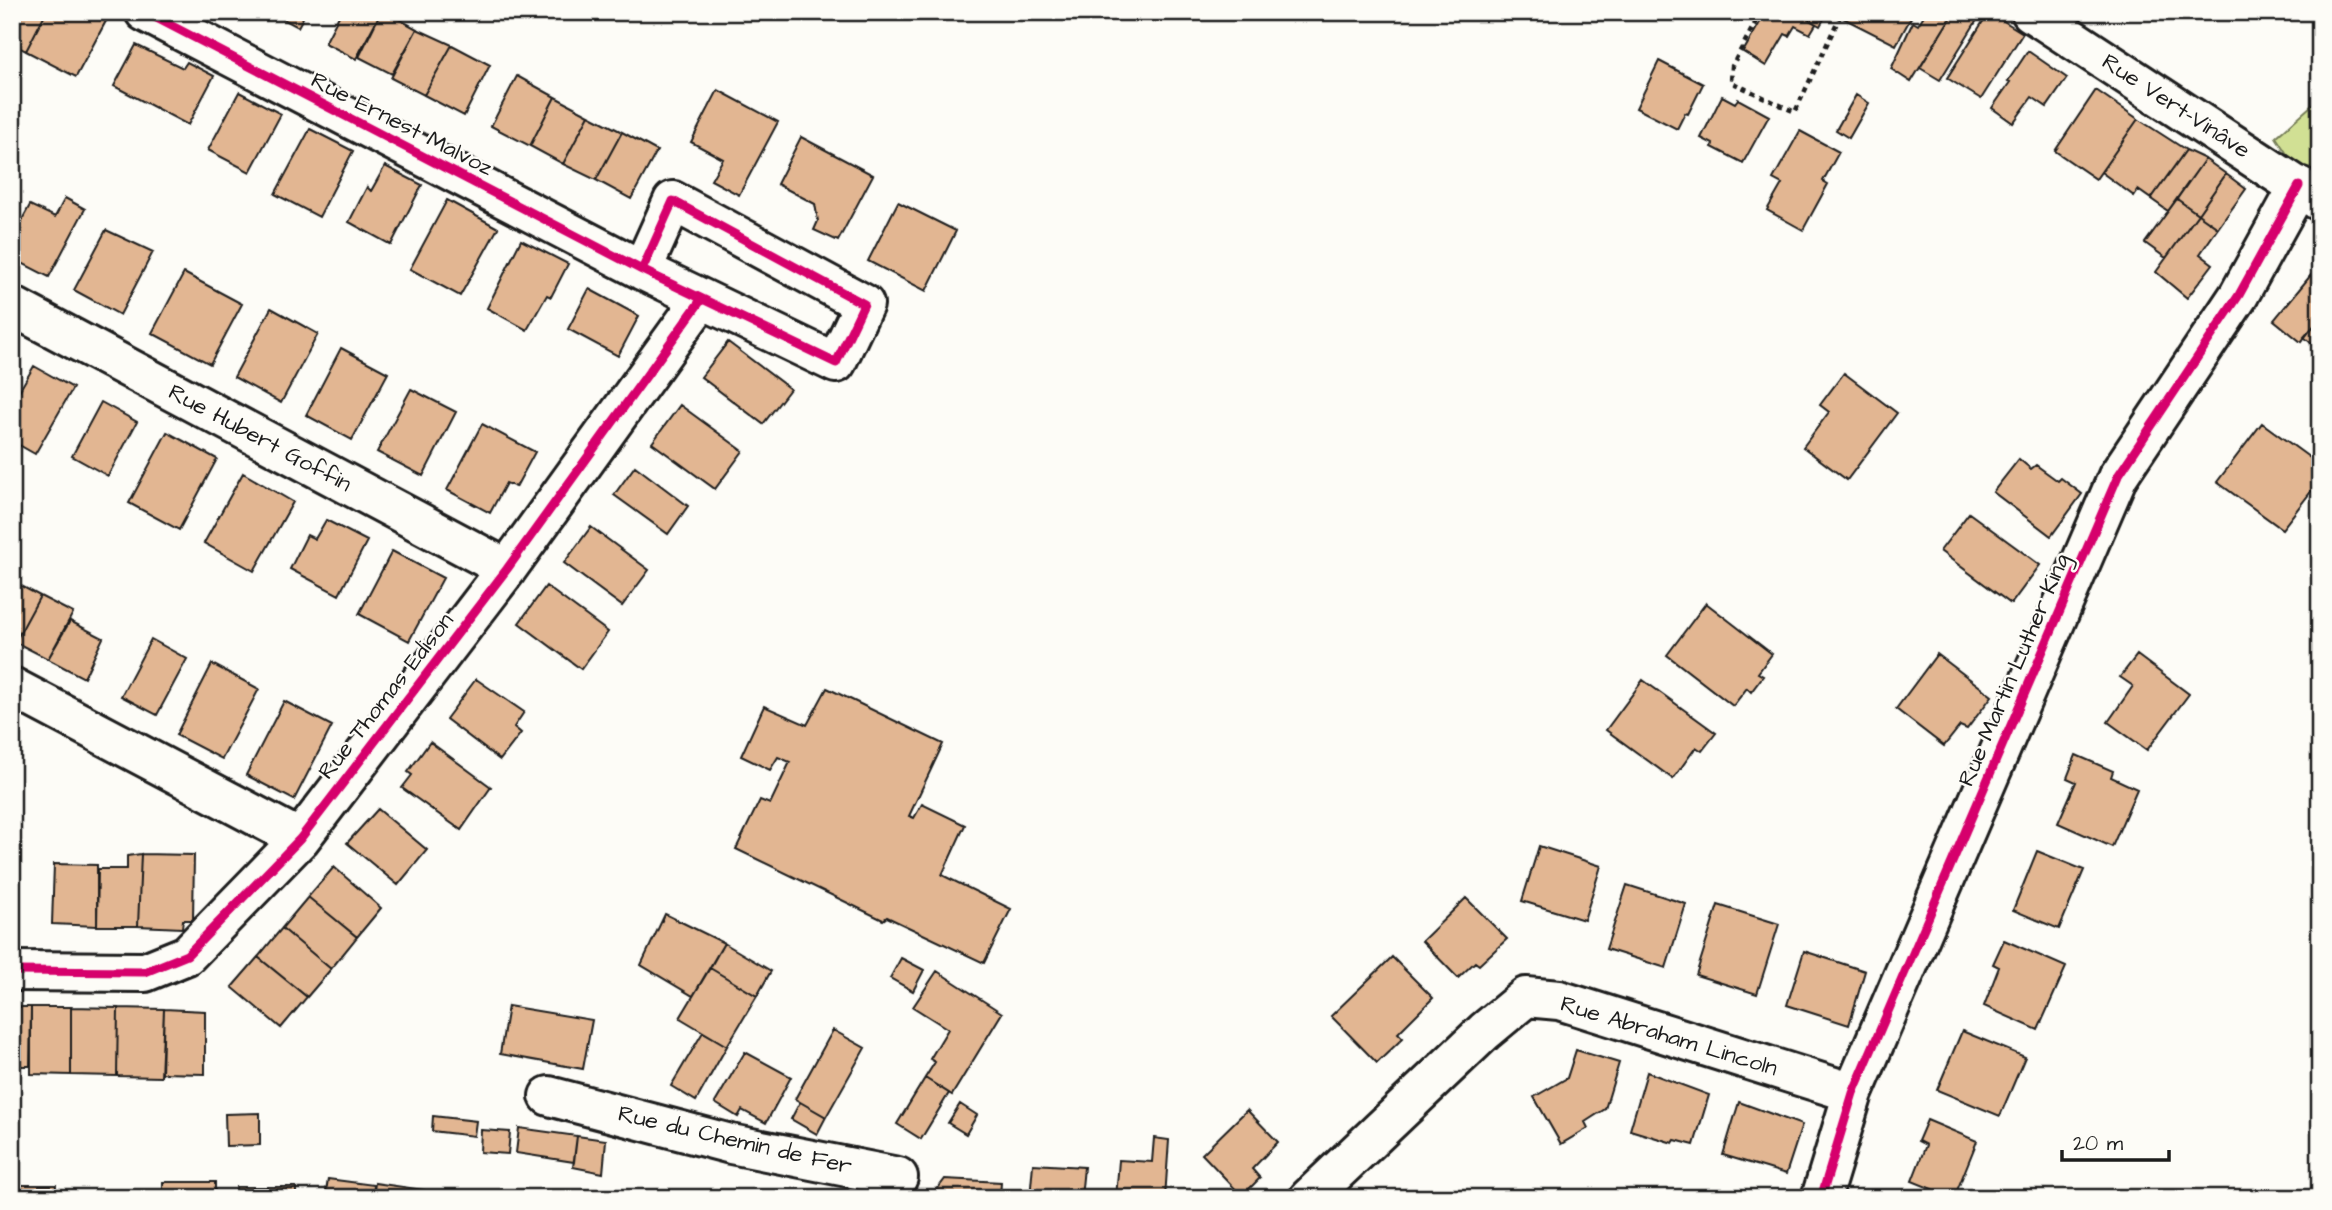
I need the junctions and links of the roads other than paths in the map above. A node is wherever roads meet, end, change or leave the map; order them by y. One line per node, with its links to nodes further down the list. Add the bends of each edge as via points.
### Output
1 (145, 12): 4 (street, Rue Ernest Malvoz)
2 (2031, 12): 3 (street, Rue Vert-Vinâve)
3 (2309, 194): 11 (street, Rue Martin Luther King, via 2118,476)
4 (642, 270): 5 (street, Rue Ernest Malvoz); 5 (street, Rue Ernest Malvoz, via 673,201 864,304 836,363)
5 (701, 300): 7 (street, Rue Thomas Edison)
6 (12, 306): 7 (street, Rue Hubert Goffin)
7 (507, 569): 9 (street, Rue Thomas Edison)
8 (12, 687): 9 (street)
9 (300, 839): 10 (street, Rue Thomas Edison, via 187,955 145,972)
10 (12, 971)
11 (1853, 1093): 14 (street, Rue Abraham Lincoln, via 1559,1000 1527,997); 15 (street, Rue Martin Luther King)
12 (549, 1096): 13 (street, Rue du Chemin de Fer, via 732,1144 898,1177)
13 (887, 1198)
14 (1309, 1198)
15 (1821, 1198)

